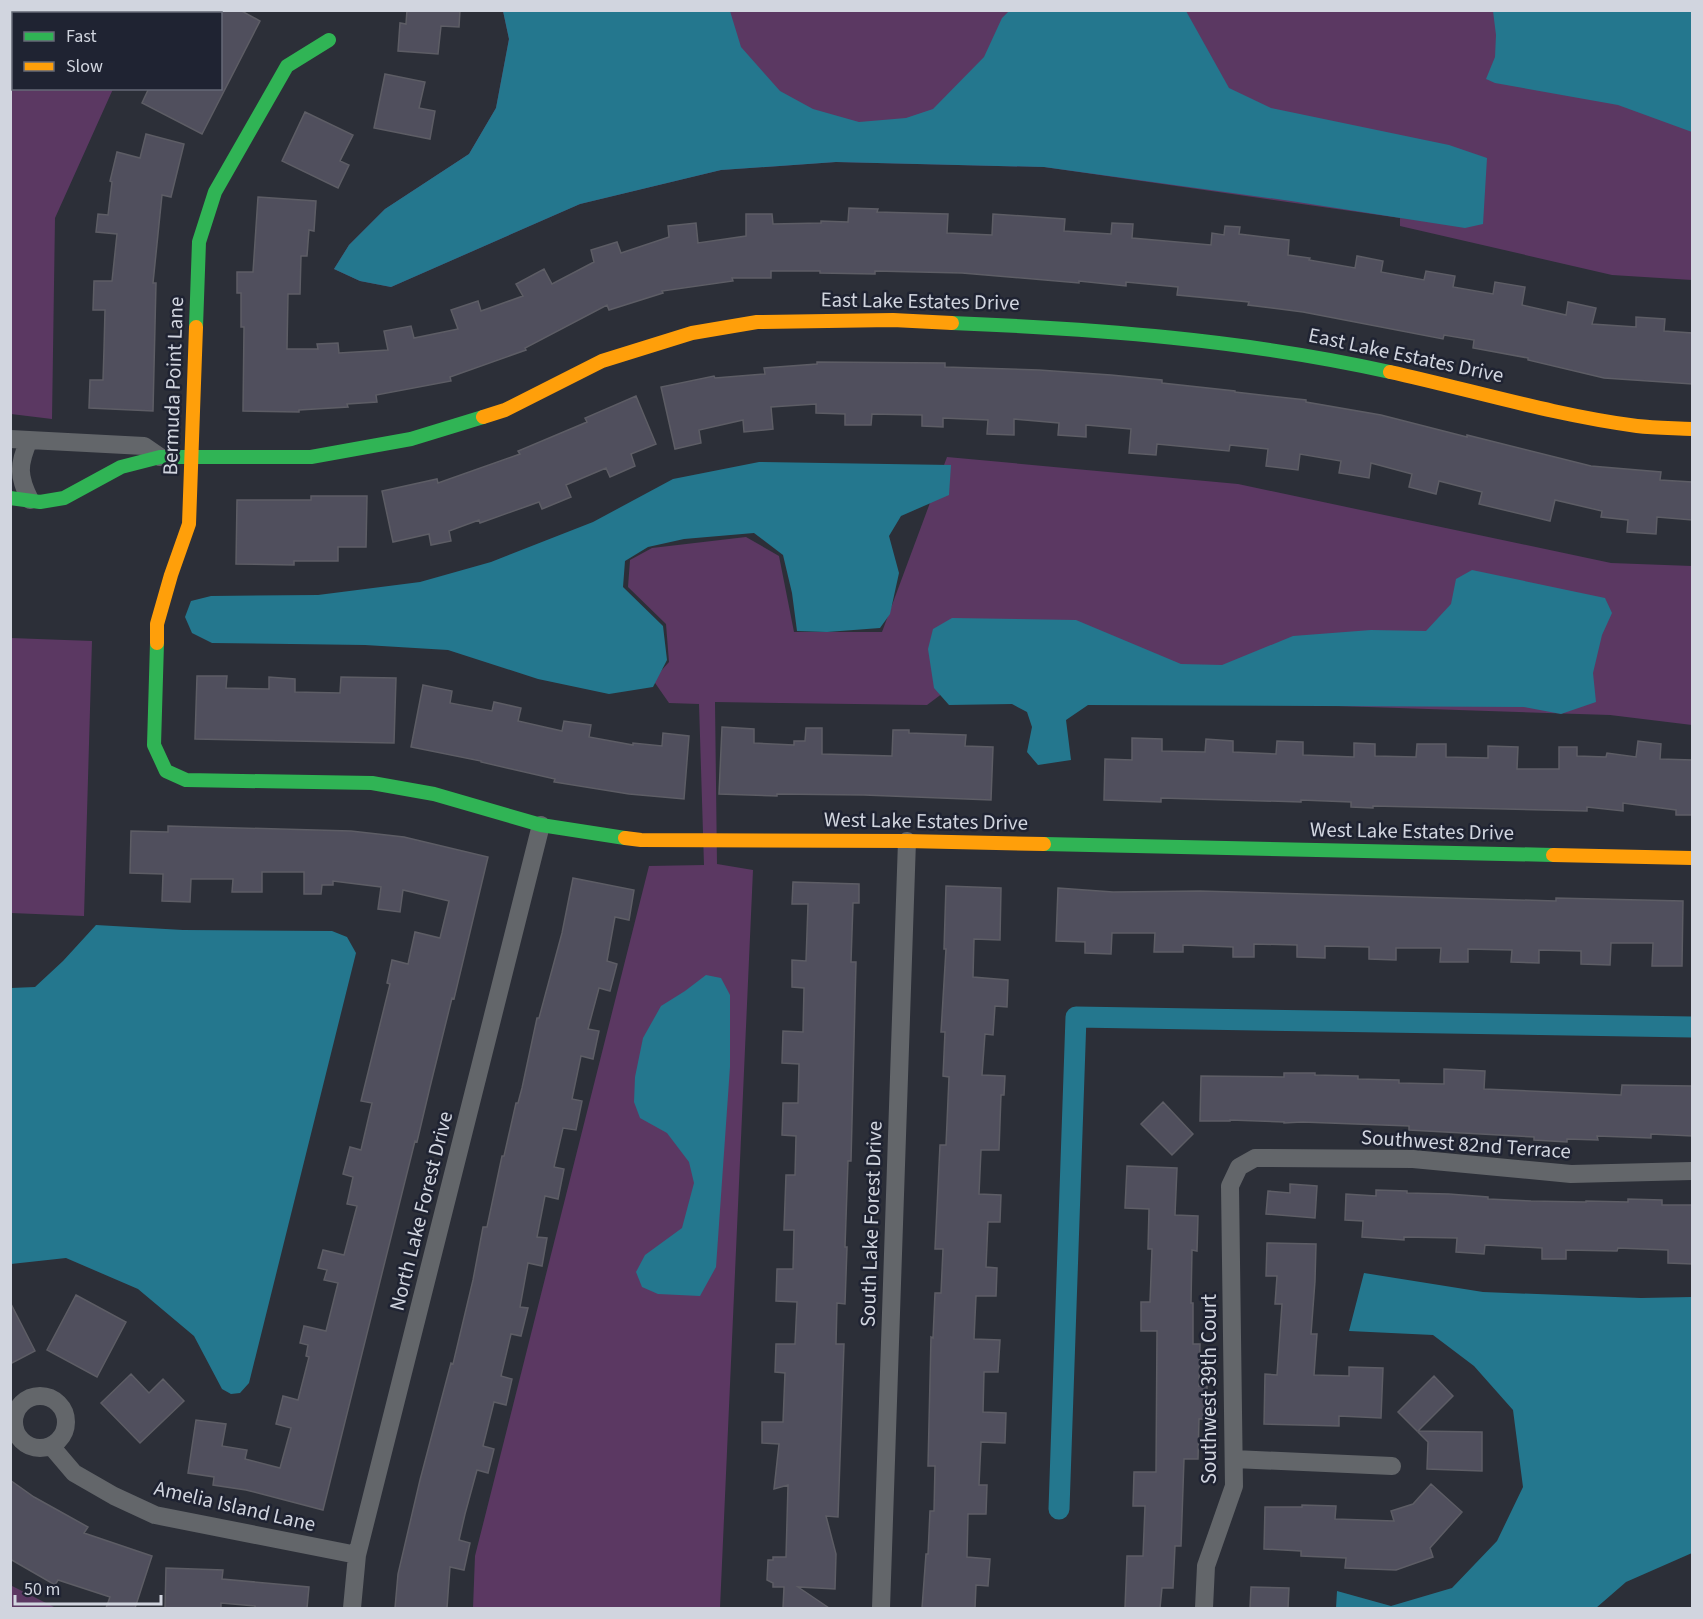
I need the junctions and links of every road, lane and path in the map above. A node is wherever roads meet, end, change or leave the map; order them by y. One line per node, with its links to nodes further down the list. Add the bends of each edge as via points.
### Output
1 (330, 40): 6 (street, Bermuda Point Lane, via 287,66 215,192 199,242)
2 (1692, 429): 6 (street, East Lake Estates Drive, via 1638,426 1557,412 1341,361 1199,340 997,324 780,321 692,333 602,361 506,410 411,439 310,457)
3 (10, 439): 4 (street, East Lake Estates Drive)
4 (29, 440): 5 (street, East Lake Estates Drive, via 144,446); 8 (street, via 20,474)
5 (160, 457): 6 (street, East Lake Estates Drive); 8 (street, East Lake Estates Drive, via 121,467 64,498)
6 (191, 458): 9 (street, Bermuda Point Lane, via 189,524 157,624 153,745)
7 (10, 498): 8 (street, East Lake Estates Drive)
8 (30, 500)
9 (166, 771): 10 (street, West Lake Estates Drive, via 186,780 372,783 434,794)
10 (542, 825): 11 (street, West Lake Estates Drive, via 641,840); 18 (street, North Lake Forest Drive)
11 (907, 841): 12 (street, West Lake Estates Drive); 20 (street, South Lake Forest Drive)
12 (1692, 858)
13 (1239, 1167): 14 (street, Southwest 82nd Terrace, via 1255,1158 1413,1159 1571,1174); 16 (street, Southwest 39th Court, via 1230,1186)
14 (1692, 1171)
15 (51, 1446): 18 (street, Amelia Island Lane, via 74,1473 155,1515)
16 (1234, 1459): 17 (street); 21 (street, Southwest 39th Court, via 1234,1486 1206,1566)
17 (1392, 1466)
18 (357, 1555): 19 (street, North Lake Forest Drive)
19 (352, 1608)
20 (881, 1608)
21 (1204, 1608)

